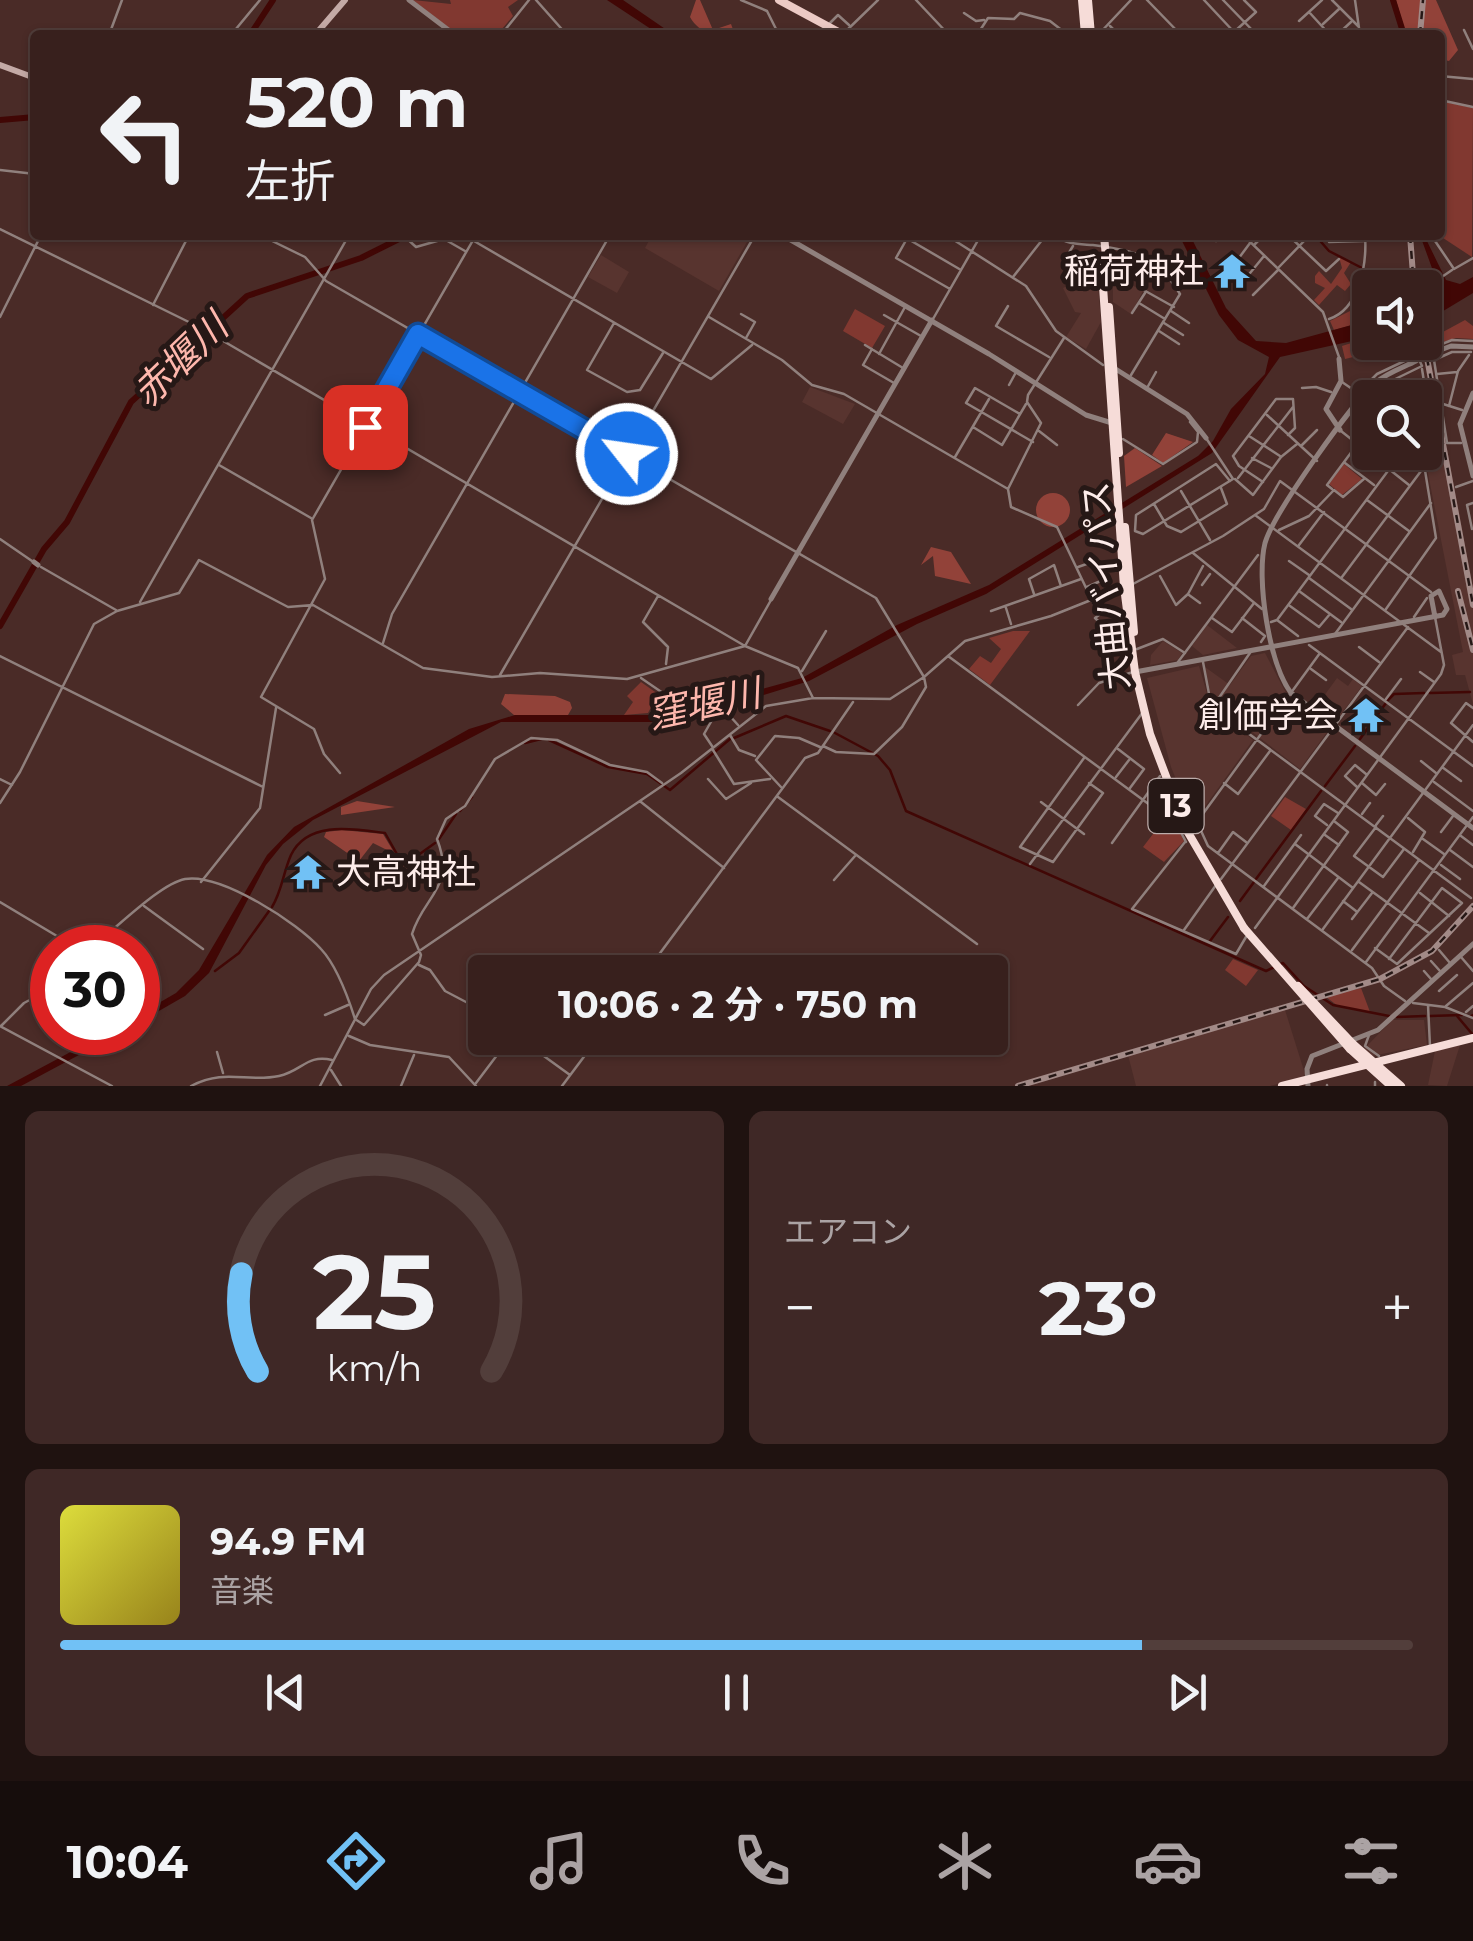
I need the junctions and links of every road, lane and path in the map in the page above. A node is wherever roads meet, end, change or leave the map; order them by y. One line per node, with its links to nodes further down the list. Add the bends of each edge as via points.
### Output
1 (122, 0): 33 (street)
2 (260, 0): 34 (street)
3 (345, 0): 35 (main road)
4 (409, 0): 36 (street)
5 (528, 0): 37 (street)
6 (536, 0): 38 (street)
7 (741, 0): 39 (street, via 767,11)
8 (779, 0): 29 (main road)
9 (878, 0): 42 (street)
10 (916, 0): 32 (street)
11 (1085, 0): 45 (highway)
12 (1132, 0): 28 (street)
13 (1147, 0): 48 (street)
14 (1223, 0): 27 (street)
15 (1244, 0): 27 (street, via 1256,12)
16 (1322, 0): 22 (street)
17 (1332, 0): 21 (street)
18 (1342, 0): 21 (street)
19 (1355, 0): 31 (street)
20 (1208, 1): 49 (street)
21 (1338, 6): 25 (street); 30 (street)
22 (1309, 12): 26 (street); 30 (street)
23 (964, 14): 24 (street)
24 (986, 20): 43 (street); 44 (street, via 1024,13)
25 (1352, 21): 31 (street); 53 (street)
26 (1299, 22)
27 (1245, 23): 50 (street); 51 (street)
28 (1108, 25): 46 (street); 47 (street)
29 (827, 26): 40 (main road); 41 (street, via 838,15)
30 (1321, 26): 52 (street)
31 (1358, 26): 54 (street)
32 (942, 28)
33 (111, 30)
34 (235, 30)
35 (321, 30)
36 (443, 30)
37 (504, 30)
38 (563, 30)
39 (776, 30)
40 (837, 30)
41 (844, 30)
42 (848, 30)
43 (980, 30)
44 (1061, 30)
45 (1090, 30)
46 (1100, 30)
47 (1114, 30)
48 (1176, 30)
49 (1230, 30)
50 (1237, 30)
51 (1252, 30)
52 (1325, 30)
53 (1342, 30)
54 (1359, 30)
55 (1464, 30): 56 (street)
56 (1473, 49)
57 (0, 66): 59 (main road)
58 (1473, 70): 61 (street)
59 (30, 76)
60 (1445, 76): 61 (street)
61 (1472, 79)
62 (1445, 101): 63 (street)
63 (1473, 108)
64 (0, 170): 65 (street)
65 (30, 173)
66 (0, 228): 94 (street)
67 (38, 240): 94 (street)
68 (186, 240): 121 (street)
69 (270, 240): 114 (street, via 305,257)
70 (346, 240): 114 (street)
71 (408, 240): 72 (street, via 416,247)
72 (434, 240)
73 (446, 240): 96 (street)
74 (607, 240): 119 (street)
75 (751, 240): 128 (street)
76 (791, 240): 122 (street)
77 (906, 240): 100 (street)
78 (913, 240): 109 (street)
79 (958, 240): 97 (street)
80 (978, 240): 97 (street)
81 (1042, 240): 112 (street)
82 (1065, 240): 92 (street)
83 (1102, 240): 101 (highway, 大曲バイパス / 13, bridge)
84 (1248, 240): 93 (street)
85 (1257, 240): 93 (street)
86 (1293, 240): 95 (street)
87 (1306, 240): 95 (street)
88 (1329, 240): 91 (street)
89 (1434, 240): 110 (street)
90 (472, 241): 96 (street); 119 (street)
91 (1366, 241): 131 (street, via 1365,270 1343,312)
92 (1073, 244): 98 (street); 115 (street, via 1068,256)
93 (1252, 244): 99 (street); 107 (street)
94 (35, 246): 121 (street); 129 (street)
95 (1300, 246): 103 (street, via 1326,271); 108 (street)
96 (466, 252): 137 (street)
97 (971, 252): 109 (street); 112 (street)
98 (1140, 254): 104 (street); 105 (street, via 1130,270)
99 (1264, 255): 108 (street); 113 (street)
100 (896, 258): 106 (street); 116 (street)
101 (1100, 258): 155 (highway, 大曲バイパス / 13); 155 (highway, 大曲バイパス / 13)
102 (1473, 258): 110 (street)
103 (1339, 259)
104 (1155, 263): 117 (street, via 1140,288); 124 (street, via 1180,294)
105 (1121, 265)
106 (892, 266)
107 (1232, 266)
108 (1279, 269): 118 (street); 131 (street)
109 (961, 270): 116 (street)
110 (1454, 270): 111 (street)
111 (1442, 276)
112 (1013, 278): 140 (street, via 1031,291)
113 (1246, 278)
114 (326, 281): 137 (street); 160 (street)
115 (1087, 286)
116 (950, 289): 130 (street)
117 (1146, 291): 120 (street); 124 (street)
118 (1254, 295)
119 (573, 299): 134 (street); 172 (street)
120 (1139, 303): 125 (street); 132 (street)
121 (154, 305): 160 (street)
122 (906, 306): 130 (street); 133 (street)
123 (1008, 306): 150 (street, via 996,326)
124 (1172, 309): 132 (street); 135 (street)
125 (1132, 313)
126 (740, 314): 141 (street, via 755,322)
127 (884, 315): 133 (street)
128 (708, 316): 141 (street); 153 (street)
129 (0, 317)
130 (932, 320): 139 (street); 157 (street)
131 (1328, 320): 151 (street)
132 (1165, 321): 136 (street); 138 (street)
133 (896, 322): 139 (street); 149 (street)
134 (614, 323): 148 (street); 148 (street, via 586,370 627,392 640,390)
135 (1190, 323)
136 (1159, 331): 143 (street); 162 (street)
137 (418, 334): 172 (street); 189 (street)
138 (1183, 335)
139 (922, 337): 156 (street)
140 (1064, 338): 150 (street); 155 (street)
141 (746, 339): 142 (street)
142 (754, 344): 153 (street, via 711,379); 183 (street, via 812,385)
143 (1179, 344)
144 (864, 345): 146 (street)
145 (1472, 347): 147 (street); 159 (street)
146 (872, 350): 149 (street); 168 (street, via 863,364)
147 (1442, 351)
148 (664, 352): 153 (street)
149 (879, 354): 156 (street)
150 (1050, 357): 167 (street)
151 (1340, 359): 166 (street)
152 (1434, 360): 161 (street)
153 (681, 362): 209 (street)
154 (1419, 364): 163 (street); 164 (street); 166 (street, via 1417,354 1377,374 1358,393); 194 (street, via 1373,385)
155 (1112, 367): 162 (street); 187 (highway, 大曲バイパス / 13); 232 (highway, 大曲バイパス / 13)
156 (904, 368): 168 (street)
157 (1017, 371): 167 (street); 169 (street)
158 (1156, 372): 171 (street)
159 (1458, 372): 161 (street); 178 (street)
160 (272, 374): 189 (street); 215 (street)
161 (1436, 374): 165 (street)
162 (1130, 376): 171 (street)
163 (1391, 380)
164 (1423, 380)
165 (1436, 380)
166 (1341, 381): 174 (street)
167 (1033, 382): 176 (street); 187 (street, via 1095,420)
168 (895, 384): 183 (street)
169 (1008, 386)
170 (1302, 388): 174 (street)
171 (1146, 389): 186 (street)
172 (520, 392): 209 (street); 226 (street)
173 (1473, 392): 180 (street)
174 (1332, 393): 194 (street, via 1327,413)
175 (990, 397): 181 (street); 181 (street, via 975,388 966,403); 184 (street)
176 (1027, 402): 184 (street); 196 (street, via 1040,419)
177 (1442, 404): 178 (street)
178 (1449, 406): 180 (street)
179 (1293, 408): 182 (street, via 1293,399 1276,400); 188 (street); 198 (street, via 1295,428)
180 (1462, 410): 195 (street)
181 (982, 412): 191 (street); 192 (street)
182 (1264, 413): 188 (street); 197 (street)
183 (878, 414): 211 (street); 258 (street)
184 (1020, 414): 192 (street)
185 (1442, 418): 206 (street, via 1447,442)
186 (1192, 419): 199 (street, via 1197,442 1163,464); 200 (street)
187 (1112, 423): 232 (highway, 大曲バイパス / 13)
188 (1278, 424): 198 (street); 204 (street)
189 (365, 427): 226 (street); 245 (street)
190 (1473, 427): 195 (street)
191 (972, 428): 192 (street, via 1002,445); 211 (street)
192 (1011, 430): 202 (street)
193 (1317, 430): 205 (street)
194 (1340, 430): 201 (street); 213 (street)
195 (1460, 430): 206 (street)
196 (1039, 432): 202 (street); 203 (street)
197 (1247, 434): 204 (street); 216 (street, via 1233,456)
198 (1288, 434): 205 (street)
199 (1122, 438)
200 (1206, 438): 224 (street)
201 (1352, 440)
202 (1034, 443): 230 (street)
203 (1057, 444)
204 (1262, 444): 210 (street); 212 (street)
205 (1298, 446): 210 (street); 213 (street)
206 (1464, 446): 207 (street); 223 (street)
207 (1473, 446)
208 (1352, 449): 214 (street)
209 (627, 454): 256 (street); 258 (street)
210 (1281, 457): 217 (street)
211 (954, 458): 230 (street)
212 (1252, 458): 216 (street); 217 (street)
213 (1317, 461): 235 (street)
214 (1343, 462): 222 (street); 234 (street, via 1326,485)
215 (219, 465): 245 (street); 285 (street)
216 (1244, 469): 224 (street); 225 (street)
217 (1272, 469): 225 (street)
218 (1388, 470): 227 (street)
219 (1390, 470): 228 (street)
220 (1422, 470): 228 (street)
221 (1426, 470): 237 (street)
222 (1365, 478): 227 (street); 234 (street, via 1342,496)
223 (1473, 479): 231 (street)
224 (1233, 480): 225 (street, via 1253,495); 229 (street); 233 (street, via 1216,464)
225 (1263, 482)
226 (465, 486): 256 (street); 311 (street, via 392,614)
227 (1376, 486): 236 (street)
228 (1410, 486): 244 (street)
229 (1220, 487): 240 (street); 247 (street, via 1226,504)
230 (1008, 488): 264 (street, via 1011,507 1060,531)
231 (1456, 488)
232 (1120, 489): 273 (highway, 大曲バイパス / 13)
233 (1180, 489): 239 (street); 240 (street)
234 (1334, 490): 241 (street)
235 (1295, 491): 241 (street); 243 (street, via 1280,481); 250 (street)
236 (1367, 500): 244 (street); 248 (street)
237 (1432, 502): 251 (street); 268 (street, via 1435,543)
238 (1473, 503): 249 (street, via 1467,504)
239 (1154, 504): 246 (street); 246 (street, via 1133,518 1134,531 1142,534)
240 (1189, 505): 246 (street); 247 (street)
241 (1318, 508): 242 (street); 250 (street)
242 (1324, 512): 248 (street); 255 (street)
243 (1255, 514): 250 (street); 253 (street)
244 (1388, 515): 251 (street); 254 (street)
245 (312, 520): 287 (street, via 325,574)
246 (1164, 521): 247 (street, via 1180,532)
247 (1199, 521): 253 (street)
248 (1345, 528): 254 (street); 262 (street)
249 (1472, 529)
250 (1275, 530): 255 (street); 283 (street, via 1262,562)
251 (1410, 532): 261 (street)
252 (0, 539): 294 (street)
253 (1211, 541): 257 (street)
254 (1366, 544): 261 (street); 269 (street)
255 (1298, 546): 262 (street)
256 (573, 548): 279 (street); 331 (street)
257 (1192, 552): 263 (street); 266 (street)
258 (798, 553): 282 (street); 333 (street, via 876,598)
259 (1258, 554): 275 (street)
260 (1289, 560): 267 (street)
261 (1389, 560): 268 (street); 278 (street)
262 (1320, 562): 267 (street); 269 (street)
263 (1204, 565): 265 (street); 277 (street)
264 (1078, 568): 270 (street); 274 (street, via 1098,560 1104,579)
265 (1212, 572): 271 (street); 275 (street)
266 (1158, 573): 273 (street); 277 (street, via 1176,604)
267 (1309, 576): 276 (street); 292 (street)
268 (1410, 576): 281 (street); 293 (street)
269 (1341, 578): 278 (street)
270 (1082, 579): 272 (street); 274 (street)
271 (1202, 585)
272 (1062, 586): 280 (street); 280 (street, via 1054,565 1029,580)
273 (1127, 586): 284 (street); 316 (highway, 大曲バイパス / 13)
274 (1085, 588): 284 (street)
275 (1232, 588): 288 (street); 297 (street)
276 (1299, 591): 289 (street); 296 (street)
277 (1188, 594): 286 (street)
278 (1364, 594): 292 (street); 293 (street)
279 (658, 596): 313 (street); 325 (street, via 644,622 668,646)
280 (1035, 596): 290 (street)
281 (1430, 596): 298 (street); 298 (street, via 1444,594 1447,609); 300 (street)
282 (771, 600): 313 (street)
283 (1266, 600): 288 (street); 301 (street)
284 (1091, 601): 304 (street); 316 (street, via 1095,618 1121,638 1125,651)
285 (140, 603): 287 (street, via 179,592 203,559 288,607); 294 (street)
286 (1200, 603)
287 (313, 604): 311 (street); 346 (street, via 261,697)
288 (1255, 604): 291 (street); 299 (street)
289 (1288, 605): 296 (street, via 1319,628); 301 (street)
290 (1005, 606): 295 (street); 304 (street)
291 (1262, 609)
292 (1352, 610): 303 (street)
293 (1385, 610): 302 (street)
294 (118, 611): 338 (street, via 94,624)
295 (991, 611)
296 (1330, 614): 303 (street)
297 (1211, 617): 299 (street, via 1232,632); 320 (street)
298 (1435, 617): 300 (street); 319 (street)
299 (1242, 618): 310 (street, via 1265,636)
300 (1414, 620): 302 (street)
301 (1273, 621): 308 (street); 314 (street)
302 (1400, 622): 305 (street); 307 (street)
303 (1342, 623): 307 (street)
304 (1012, 626): 321 (street)
305 (1408, 627): 319 (street); 324 (street)
306 (826, 631): 330 (street)
307 (1334, 635): 309 (street)
308 (1298, 636)
309 (1322, 637): 314 (street); 318 (street)
310 (1260, 642)
311 (382, 645): 331 (street, via 423,668)
312 (1309, 645): 318 (street)
313 (744, 646): 325 (street); 330 (street)
314 (1272, 646): 317 (street); 339 (street)
315 (1360, 648): 324 (street)
316 (1133, 649): 320 (street, via 1163,638); 328 (highway, 大曲バイパス / 13)
317 (1252, 650): 323 (street); 345 (street)
318 (1320, 652): 327 (street); 337 (street)
319 (1442, 652): 336 (street, via 1444,670)
320 (1184, 653): 326 (street)
321 (946, 654): 333 (street); 363 (street)
322 (0, 656): 338 (street)
323 (1202, 660): 326 (street); 345 (street)
324 (1380, 663): 337 (street)
325 (666, 666): 332 (street)
326 (1175, 666): 328 (street)
327 (1309, 668): 335 (street); 339 (street)
328 (1137, 671): 344 (street, via 1099,683); 348 (highway, 大曲バイパス / 13); 419 (highway, 大曲バイパス / 13)
329 (1420, 672): 336 (street)
330 (802, 673): 340 (street)
331 (500, 676): 332 (street)
332 (640, 677): 343 (street)
333 (924, 677): 341 (street, via 890,699); 357 (street, via 916,710 875,752)
334 (1400, 679): 342 (street)
335 (1326, 680)
336 (1435, 683): 349 (street)
337 (1364, 685): 342 (street); 352 (street)
338 (62, 687): 385 (street); 388 (street)
339 (1291, 693): 352 (street); 355 (street)
340 (813, 698): 341 (street); 351 (street, via 766,706)
341 (854, 700): 357 (street)
342 (1385, 700): 349 (street)
343 (676, 702)
344 (1078, 705)
345 (1213, 706): 355 (street)
346 (277, 707): 372 (street, via 314,729); 388 (street)
347 (1473, 708): 354 (street, via 1466,703 1451,723)
348 (1144, 712): 358 (street); 371 (highway, 大曲バイパス / 13)
349 (1410, 718): 361 (street); 365 (street)
350 (1473, 725): 354 (street)
351 (739, 726): 353 (street); 359 (street, via 729,715 710,722 704,734)
352 (1334, 726): 365 (street); 370 (street)
353 (730, 735): 359 (street); 362 (street, via 739,750)
354 (1465, 736): 356 (street); 361 (street)
355 (1256, 740): 360 (street); 383 (street)
356 (1473, 742)
357 (823, 747): 362 (street, via 780,734); 389 (street, via 804,758)
358 (1116, 747): 364 (street); 369 (street)
359 (713, 750): 381 (street, via 734,784); 386 (street)
360 (1270, 750): 370 (street); 383 (street, via 1238,794)
361 (1454, 751): 367 (street); 368 (street)
362 (756, 757): 377 (street)
363 (1086, 757): 369 (street); 399 (street)
364 (1130, 758): 375 (street); 390 (street, via 1144,769)
365 (1380, 760): 374 (street); 391 (street)
366 (1420, 762): 373 (street)
367 (1473, 766)
368 (1442, 767): 373 (street); 380 (street)
369 (1100, 768): 375 (street); 382 (street)
370 (1300, 771): 398 (street); 421 (street)
371 (1163, 772): 393 (street); 419 (highway, 大曲バイパス / 13)
372 (340, 773)
373 (1437, 774): 379 (street)
374 (1368, 775): 387 (street); 387 (street, via 1352,766 1345,779)
375 (1114, 778): 390 (street)
376 (0, 779): 385 (street)
377 (771, 779): 381 (street); 389 (street)
378 (708, 780): 381 (street, via 726,798)
379 (1432, 780): 391 (street); 400 (street)
380 (1460, 781)
381 (752, 782)
382 (1089, 783): 407 (street); 412 (street, via 1104,793)
383 (1224, 783): 419 (street)
384 (1385, 784): 387 (street, via 1376,794)
385 (13, 786): 396 (street)
386 (662, 786): 394 (street); 478 (street, via 647,772 610,765 550,738 531,738 501,754 437,839 444,864 437,895 415,924 412,942)
387 (1360, 786): 398 (street)
388 (263, 787): 447 (street, via 256,814)
389 (782, 788): 392 (street)
390 (1130, 789): 393 (street)
391 (1423, 792): 402 (street); 405 (street)
392 (776, 796): 431 (street); 441 (street)
393 (1144, 800): 419 (street); 422 (street)
394 (640, 801): 441 (street); 478 (street)
395 (1041, 802): 399 (street)
396 (0, 803)
397 (1370, 803): 403 (street)
398 (1346, 805): 401 (street); 403 (street)
399 (1048, 808): 407 (street); 428 (street, via 1020,847)
400 (1473, 811)
401 (1339, 814): 408 (street); 409 (street, via 1324,804 1315,816)
402 (1454, 814): 410 (street); 413 (street)
403 (1361, 816): 411 (street)
404 (1383, 816): 411 (street)
405 (1405, 816): 418 (street); 420 (street, via 1426,832)
406 (1473, 817): 410 (street)
407 (1063, 818): 412 (street); 428 (street)
408 (1334, 821): 409 (street); 424 (street, via 1348,832)
409 (1330, 826): 415 (street)
410 (1470, 826): 417 (street)
411 (1376, 827): 418 (street); 440 (street, via 1354,856)
412 (1077, 829): 414 (street); 428 (street, via 1053,862)
413 (1441, 832)
414 (1084, 834)
415 (1324, 834): 424 (street); 432 (street)
416 (1301, 835): 423 (street)
417 (1460, 835): 425 (street); 427 (street)
418 (1390, 837): 426 (street); 440 (street)
419 (1193, 838): 429 (street); 448 (highway, 大曲バイパス / 13); 471 (street, via 1132,909)
420 (1423, 839): 430 (street); 433 (street)
421 (1248, 843): 429 (street, via 1233,832); 437 (street)
422 (1112, 844)
423 (1294, 844): 432 (street); 449 (street)
424 (1339, 845): 438 (street)
425 (1473, 845)
426 (1405, 848): 430 (street); 440 (street, via 1383,877)
427 (1450, 849): 433 (street); 439 (street)
428 (1036, 854): 436 (street)
429 (1217, 854): 437 (street)
430 (1412, 854): 434 (street)
431 (856, 855): 445 (street); 473 (street)
432 (1309, 855): 438 (street); 453 (street)
433 (1445, 856): 435 (street)
434 (1420, 859): 442 (street); 458 (street)
435 (1439, 863): 442 (street); 444 (street)
436 (1030, 864)
437 (1232, 864): 448 (street); 449 (street)
438 (1324, 866): 443 (street); 460 (street)
439 (1473, 866)
440 (1368, 867): 446 (street)
441 (724, 868): 480 (street)
442 (1434, 870): 452 (street); 454 (street)
443 (1339, 877): 450 (street); 465 (street)
444 (1460, 879)
445 (834, 880)
446 (1358, 881): 450 (street); 451 (street)
447 (201, 882): 459 (street, via 176,883); 498 (street, via 240,893 319,946)
448 (1218, 883): 469 (highway, 大曲バイパス / 13); 471 (street)
449 (1263, 887): 453 (street)
450 (1353, 888): 456 (street)
451 (1373, 892): 458 (street); 461 (street)
452 (1418, 892): 457 (street); 462 (street)
453 (1277, 898): 460 (street); 469 (street)
454 (1470, 898)
455 (0, 902): 467 (street)
456 (1343, 902): 461 (street); 470 (street)
457 (1432, 902): 463 (street); 463 (street, via 1442,888 1462,903); 466 (street)
458 (1387, 903): 462 (street); 479 (street)
459 (144, 906): 468 (street); 476 (street)
460 (1292, 909): 465 (street)
461 (1357, 912): 464 (street)
462 (1402, 913): 466 (street); 475 (street)
463 (1450, 916): 472 (street)
464 (1352, 919)
465 (1306, 920): 470 (street)
466 (1416, 923): 472 (street); 482 (street)
467 (38, 925)
468 (120, 925)
469 (1248, 930): 471 (street, via 1236,954); 517 (highway, 大曲バイパス / 13, bridge, via 1352,1046)
470 (1322, 930): 479 (street)
471 (1183, 932)
472 (1432, 935): 482 (street, via 1397,964)
473 (977, 944)
474 (1472, 946): 481 (street)
475 (1376, 948): 482 (street); 484 (street)
476 (202, 949)
477 (1439, 950): 486 (street)
478 (420, 951): 485 (street); 504 (street, via 378,980)
479 (1351, 952): 484 (street)
480 (659, 955)
481 (1460, 956): 486 (street); 488 (street)
482 (1390, 959)
483 (1432, 962): 489 (street)
484 (1365, 963): 496 (street)
485 (418, 964): 497 (street); 504 (street, via 368,1023)
486 (1450, 964): 489 (street)
487 (1424, 971): 491 (street)
488 (1473, 971)
489 (1440, 973): 491 (street); 492 (street)
490 (1457, 975): 492 (street)
491 (1432, 980): 496 (street)
492 (1449, 982): 494 (street)
493 (1473, 984): 501 (street)
494 (1439, 991)
495 (30, 1000): 506 (street)
496 (1407, 1002): 499 (street); 508 (street)
497 (468, 1003)
498 (349, 1004): 503 (street); 504 (street)
499 (1428, 1005): 501 (street); 510 (street)
500 (1473, 1006): 502 (street)
501 (1445, 1007): 502 (street)
502 (1465, 1014): 505 (street)
503 (325, 1016)
504 (355, 1018): 507 (street)
505 (1473, 1018)
506 (0, 1027): 523 (street)
507 (346, 1034): 512 (street); 516 (street)
508 (1369, 1035): 517 (street, via 1365,1046); 521 (street, via 1312,1056)
509 (1473, 1038): 510 (highway)
510 (1431, 1048): 517 (highway)
511 (217, 1052): 519 (street)
512 (414, 1054): 522 (street, via 449,1057); 527 (street)
513 (498, 1055): 522 (street)
514 (542, 1055): 520 (street)
515 (585, 1055): 520 (street)
516 (334, 1060): 518 (street); 519 (street, via 312,1057 278,1076)
517 (1374, 1060): 521 (highway); 530 (highway, 大曲バイパス / 13); 531 (highway, 大曲バイパス / 13)
518 (330, 1067): 525 (street); 526 (street)
519 (223, 1074): 524 (street)
520 (570, 1075): 528 (street)
521 (1308, 1082): 529 (highway)
522 (476, 1085)
523 (112, 1086)
524 (191, 1086)
525 (320, 1086)
526 (340, 1086)
527 (401, 1086)
528 (562, 1086)
529 (1282, 1086)
530 (1392, 1086)
531 (1401, 1086)

